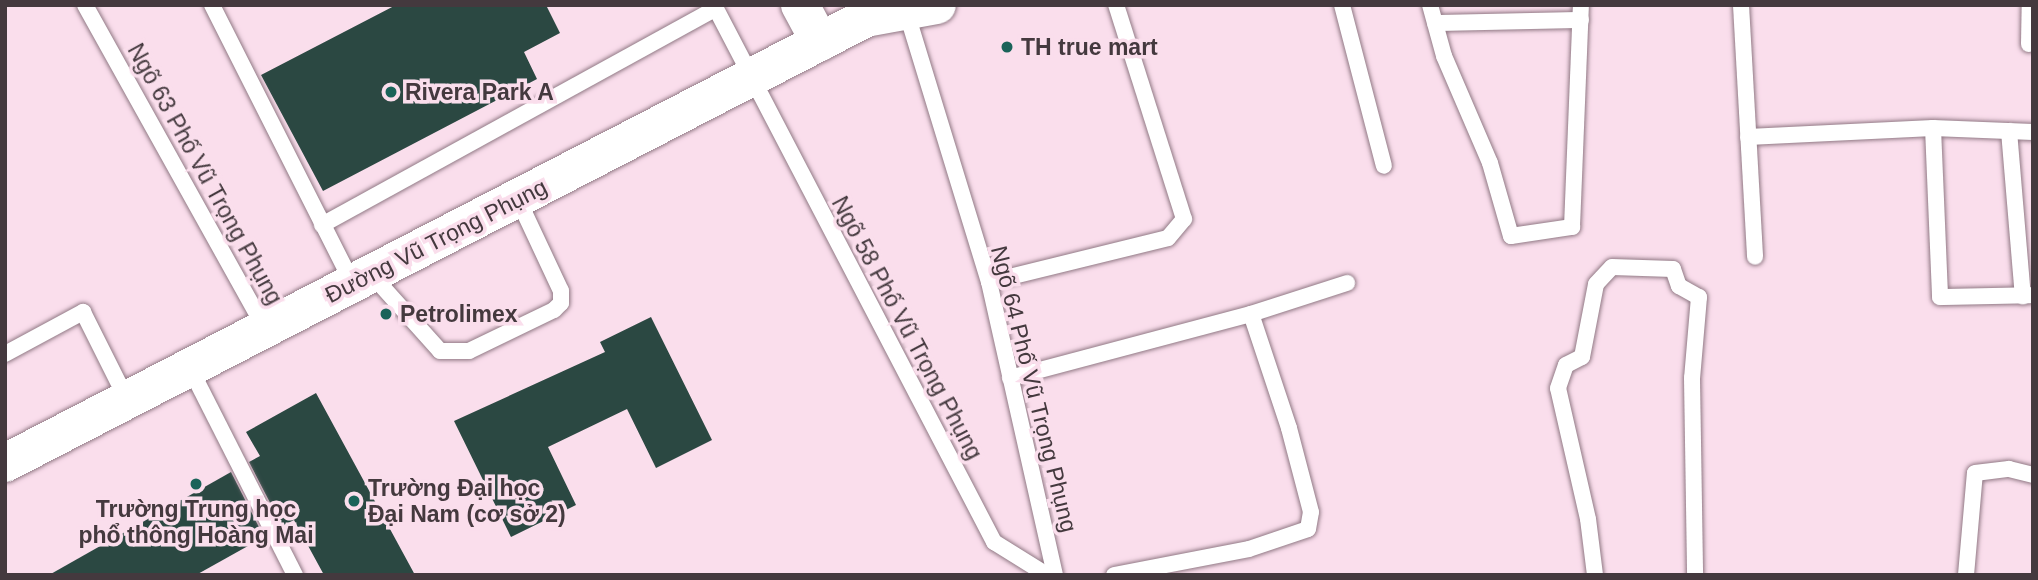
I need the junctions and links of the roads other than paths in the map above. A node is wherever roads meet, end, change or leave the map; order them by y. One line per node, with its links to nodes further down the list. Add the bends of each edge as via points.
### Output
1 (85, 5): 29 (lane, Ngõ 63 Phố Vũ Trọng Phụng)
2 (212, 5): 22 (lane)
3 (800, 5): 13 (street)
4 (1116, 5): 25 (lane, via 1184,219 1168,238)
5 (1342, 5): 20 (lane)
6 (1430, 5): 12 (lane)
7 (1741, 5): 19 (lane)
8 (2030, 5): 14 (lane)
9 (714, 7): 15 (lane, Ngõ 58 Phố Vũ Trọng Phụng); 22 (lane)
10 (897, 11): 13 (street, Đường Vũ Trọng Phụng); 25 (lane, Ngõ 64 Phố Vũ Trọng Phụng)
11 (1581, 12): 12 (lane); 12 (lane, via 1572,227 1511,236 1490,163 1444,56)
12 (1435, 23)
13 (820, 42): 15 (street, Đường Vũ Trọng Phụng)
14 (2029, 44)
15 (753, 79): 21 (street, Đường Vũ Trọng Phụng); 37 (lane, Ngõ 58 Phố Vũ Trọng Phụng, via 994,542)
16 (1933, 128): 17 (lane); 19 (lane); 27 (lane, via 1940,297)
17 (2009, 131): 18 (lane); 27 (lane)
18 (2033, 132)
19 (1748, 137): 23 (lane)
20 (1384, 166)
21 (517, 199): 24 (street, Đường Vũ Trọng Phụng); 24 (lane, via 561,291 561,303 554,310 469,351 440,351)
22 (322, 225): 24 (lane)
23 (1755, 257)
24 (362, 279): 29 (street, Đường Vũ Trọng Phụng)
25 (989, 282): 32 (lane, Ngõ 64 Phố Vũ Trọng Phụng)
26 (1347, 283): 28 (lane)
27 (2028, 296)
28 (1251, 314): 32 (lane); 39 (lane, via 1289,428 1311,512 1308,528 1249,549)
29 (265, 328): 31 (street, Đường Vũ Trọng Phụng)
30 (5, 354): 33 (lane, via 83,312)
31 (190, 368): 33 (street, Đường Vũ Trọng Phụng); 36 (lane)
32 (1010, 378): 38 (lane, Ngõ 64 Phố Vũ Trọng Phụng)
33 (127, 400): 34 (street, Đường Vũ Trọng Phụng)
34 (5, 463)
35 (2033, 475): 42 (lane, via 2009,469 1975,473)
36 (295, 575)
37 (1046, 575)
38 (1055, 575)
39 (1114, 575)
40 (1595, 575): 41 (lane, via 1588,519 1558,388 1566,365 1582,357 1596,284 1612,267 1673,269 1679,286 1699,297 1692,378)
41 (1695, 575)
42 (1966, 575)

